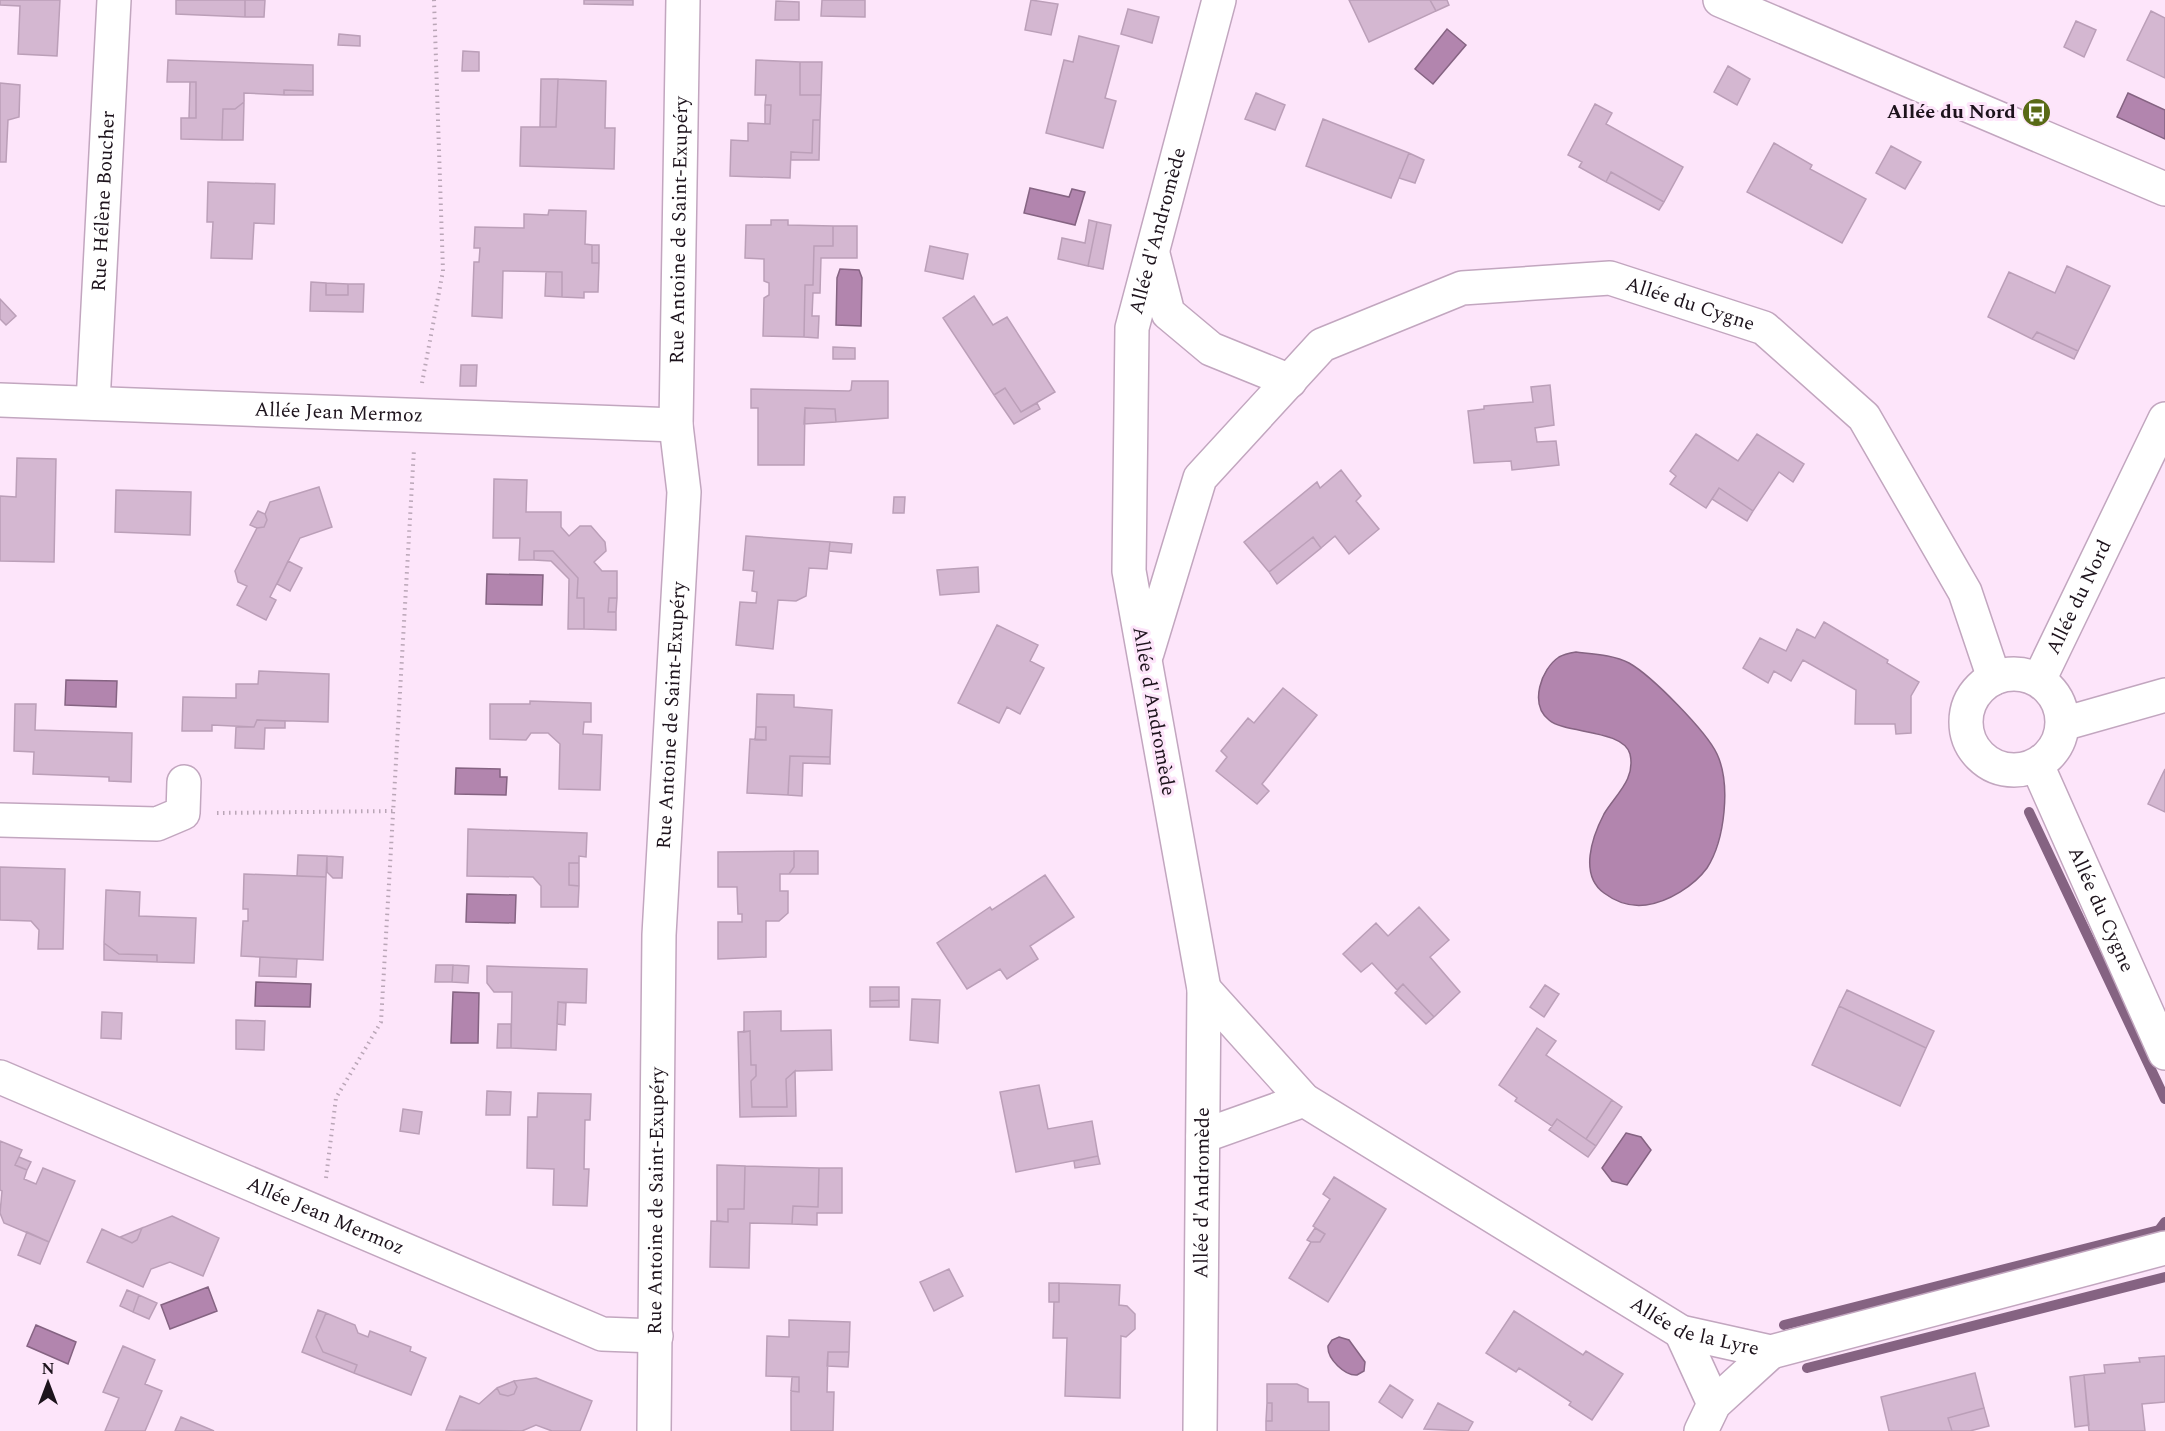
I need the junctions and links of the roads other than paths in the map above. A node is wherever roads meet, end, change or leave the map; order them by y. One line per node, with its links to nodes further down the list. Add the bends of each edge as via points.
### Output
1 (114, 0): 9 (street, Rue Hélène Boucher)
2 (683, 0): 11 (street, Rue Antoine de Saint-Exupéry)
3 (1219, 0): 6 (street, Allée d'Andromède)
4 (1720, 0): 5 (street)
5 (2165, 189)
6 (1152, 251): 7 (street, via 1168,314 1211,349); 12 (street, Allée d'Andromède, via 1132,328 1129,571)
7 (1290, 381): 12 (street, Allée du Cygne, via 1200,478); 13 (street, Allée du Cygne, via 1322,345 1462,288 1610,278 1764,328 1864,417 1965,592)
8 (0, 400): 9 (street, Allée Jean Mermoz)
9 (93, 403): 11 (street, Allée Jean Mermoz)
10 (2165, 419): 14 (street, Allée du Nord)
11 (676, 425): 27 (street, Rue Antoine de Saint-Exupéry, via 684,492 659,935)
12 (1144, 661): 20 (street, Allée d'Andromède)
13 (1994, 678): 14 (street, via 2023,674); 17 (street, via 1979,688 1967,711 1966,729 1972,746 1991,765 2005,770)
14 (2039, 680): 16 (street, via 2057,697)
15 (2165, 695): 16 (street)
16 (2063, 724): 17 (street, via 2050,756)
17 (2037, 765): 21 (street, Allée du Cygne)
18 (184, 798): 19 (street, via 157,824)
19 (0, 820)
20 (1204, 989): 23 (street, Allée de la Lyre); 24 (street, Allée d'Andromède)
21 (2165, 1053)
22 (0, 1077): 27 (street, Allée Jean Mermoz, via 602,1334)
23 (1304, 1100): 24 (street); 26 (street, Allée de la Lyre)
24 (1203, 1136): 31 (street, Allée d'Andromède)
25 (2165, 1248): 28 (street, Allée de la Lyre)
26 (1681, 1332): 28 (street, Allée de la Lyre); 29 (street)
27 (656, 1336): 30 (street, Rue Antoine de Saint-Exupéry)
28 (1771, 1352): 29 (street)
29 (1707, 1418)
30 (654, 1431)
31 (1200, 1431)

